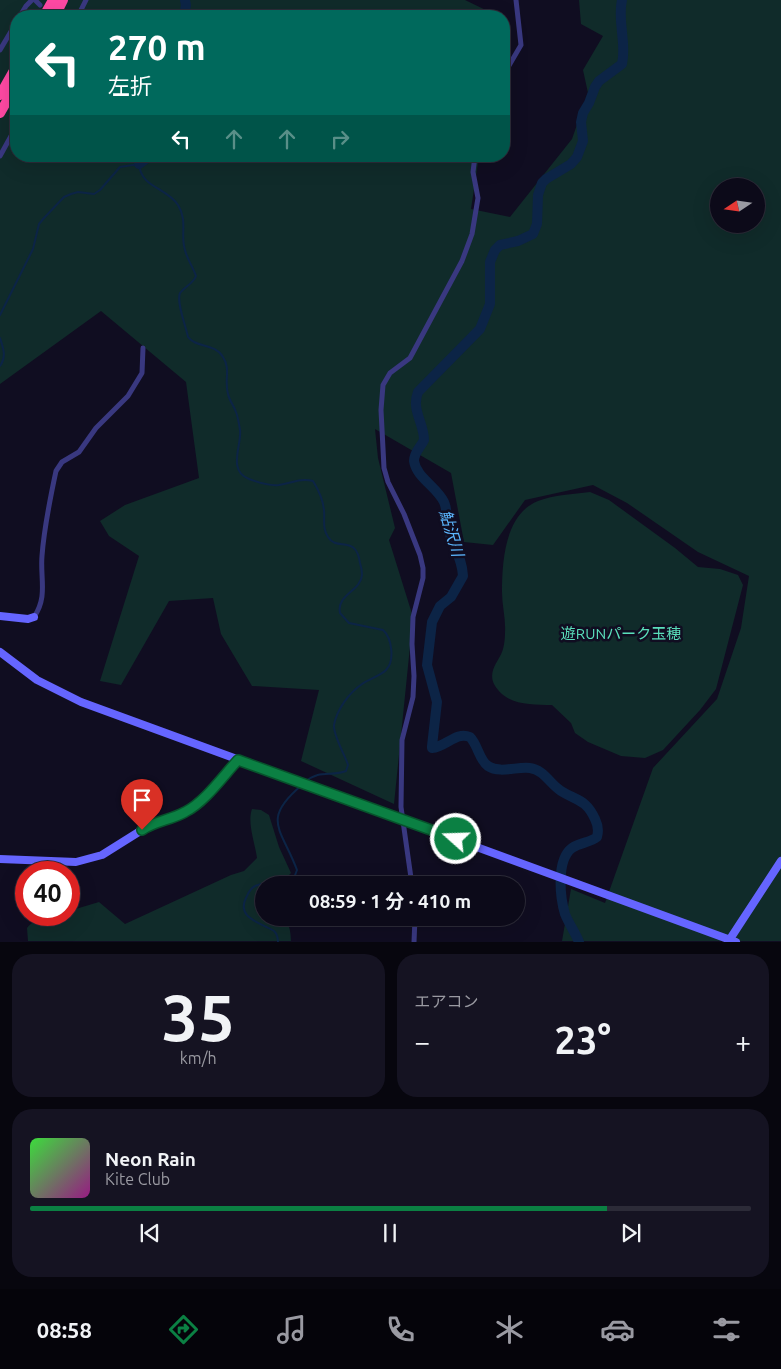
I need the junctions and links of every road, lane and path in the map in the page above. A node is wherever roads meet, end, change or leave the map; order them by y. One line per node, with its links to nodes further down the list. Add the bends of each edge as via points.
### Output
1 (33, 0): 3 (street); 4 (street)
2 (516, 0): 7 (street, via 521,45)
3 (40, 5)
4 (24, 10)
5 (10, 33): 6 (street)
6 (0, 50)
7 (510, 63)
8 (10, 78): 9 (highway)
9 (0, 95)
10 (10, 96): 11 (highway)
11 (0, 113)
12 (10, 138): 13 (street)
13 (0, 156)
14 (475, 162): 20 (street, via 473,172 478,198 472,234 462,261 410,358 390,373 383,385 384,468 411,530 423,568 413,617 413,697 402,740)
15 (143, 348): 17 (street, via 142,373 128,396 96,428 79,452 62,462 56,471 42,558 41,604)
16 (0, 616): 17 (street)
17 (34, 617)
18 (0, 652): 19 (street, via 58,692)
19 (238, 760): 20 (street); 21 (street, via 195,807 153,823 102,855 76,862)
20 (402, 820): 23 (street); 25 (street)
21 (0, 859)
22 (781, 861): 25 (street)
23 (411, 876)
24 (415, 926): 26 (street)
25 (733, 940)
26 (414, 942)

